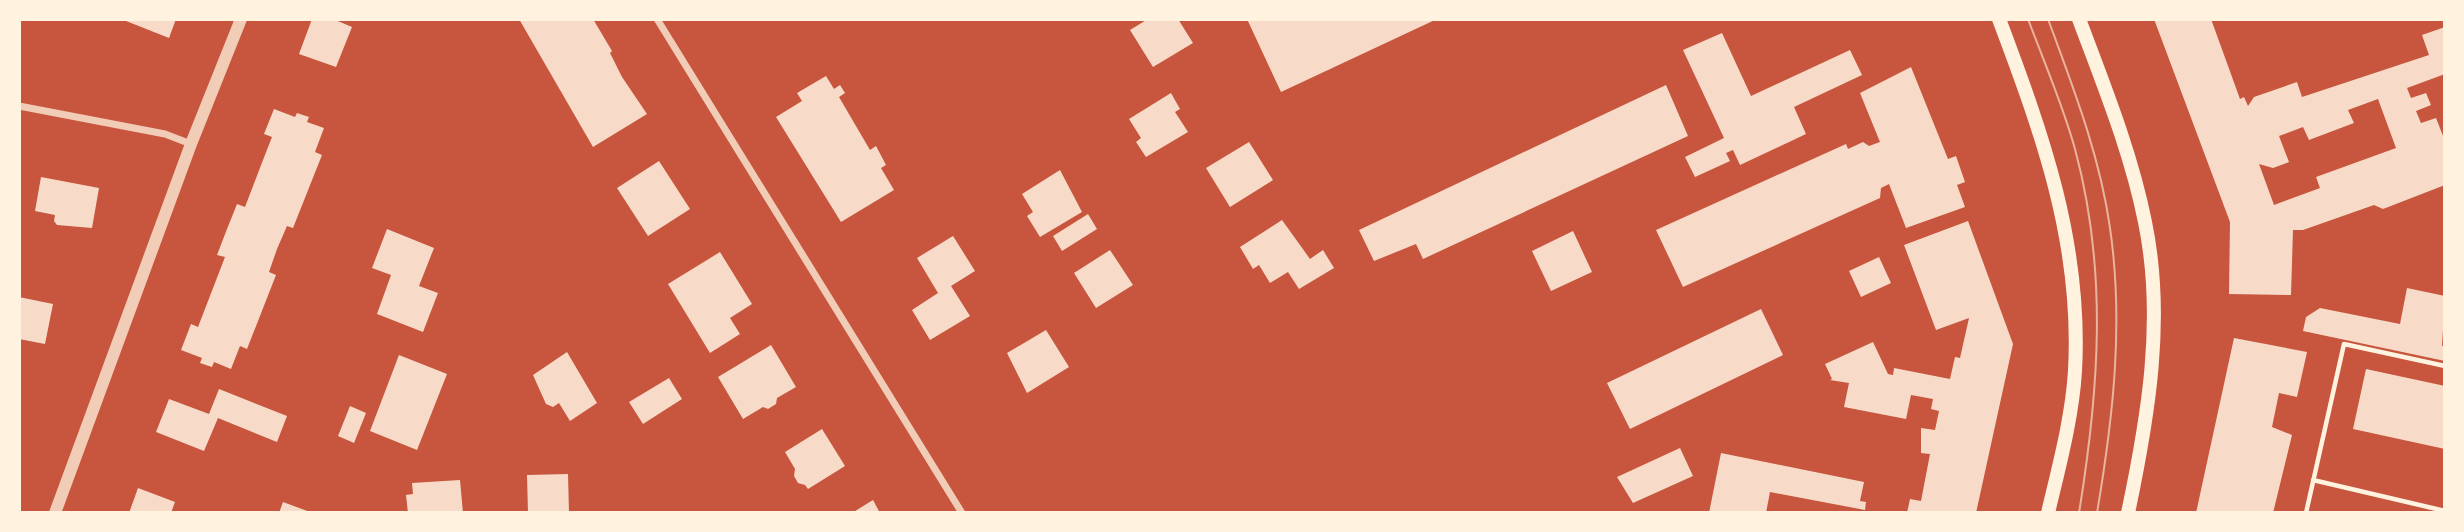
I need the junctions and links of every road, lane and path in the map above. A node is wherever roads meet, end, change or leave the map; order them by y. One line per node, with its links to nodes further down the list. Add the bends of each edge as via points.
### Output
1 (241, 19): 6 (street)
2 (657, 19): 11 (street)
3 (1999, 19): 12 (main road, via 2051,165 2071,264 2075,371)
4 (2079, 19): 13 (main road, via 2113,109 2146,225 2155,320 2152,370 2145,433)
5 (19, 106): 6 (street, via 165,134)
6 (191, 144): 10 (street)
7 (2445, 366): 8 (path, via 2344,344)
8 (2314, 480): 9 (path); 14 (path)
9 (2445, 510)
10 (55, 513)
11 (961, 513)
12 (2049, 513)
13 (2128, 513)
14 (2306, 513)

